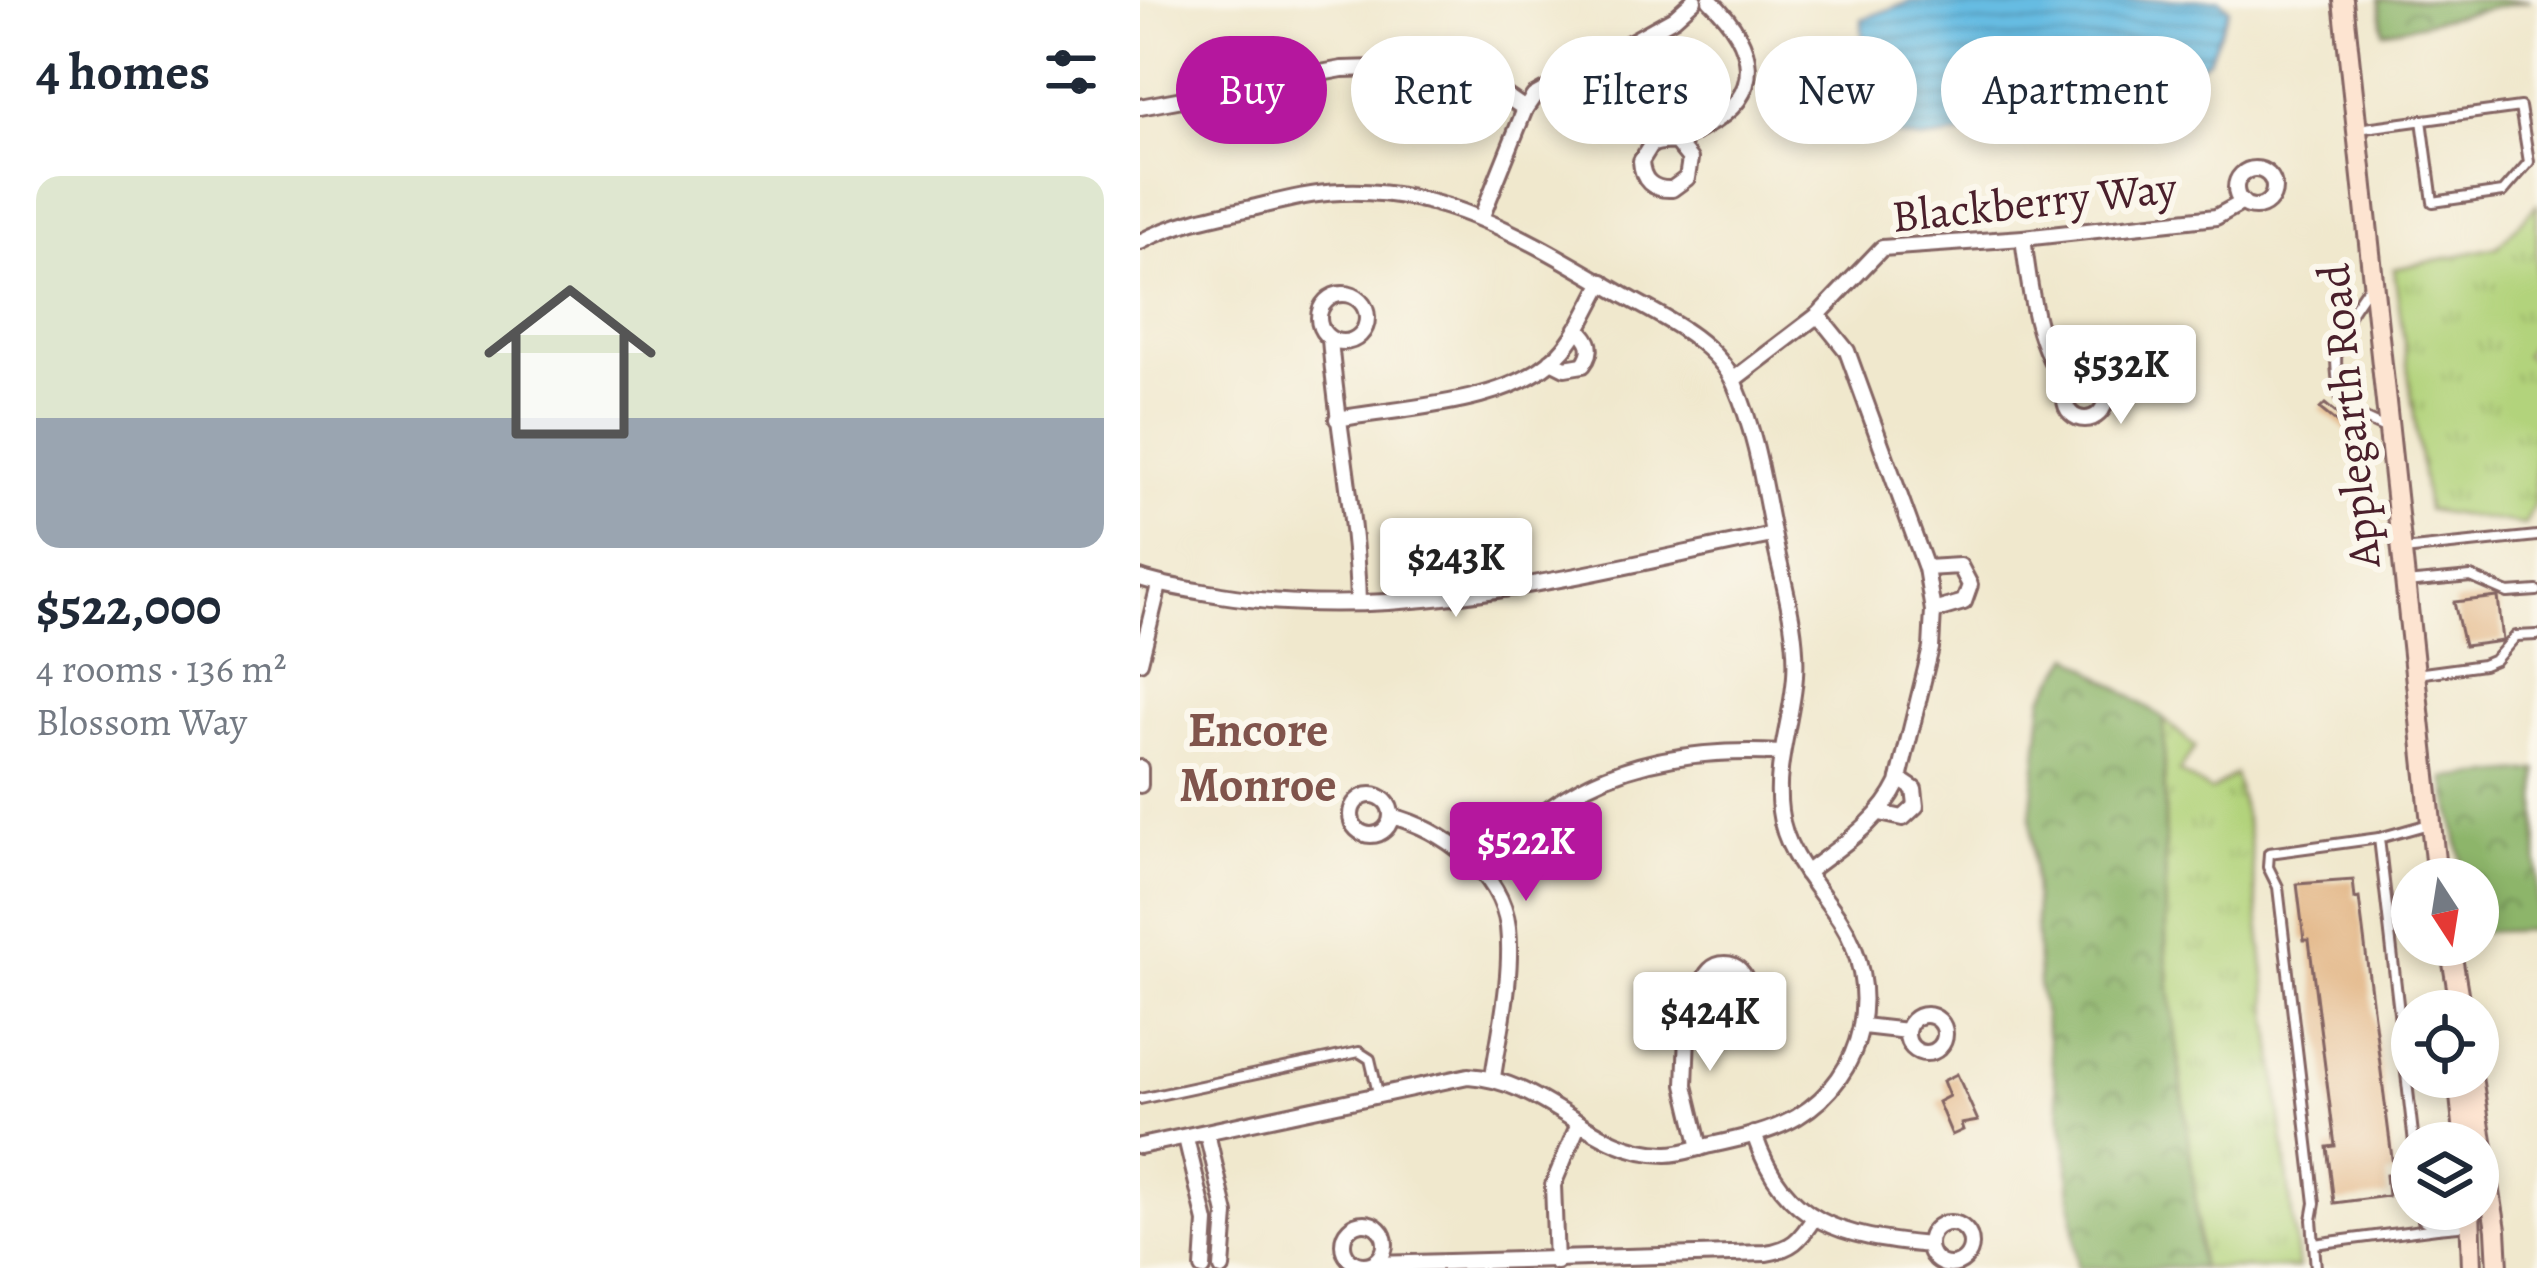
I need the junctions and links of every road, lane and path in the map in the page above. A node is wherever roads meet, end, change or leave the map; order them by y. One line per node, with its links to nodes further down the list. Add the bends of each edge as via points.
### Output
1 (1694, 0): 6 (street, via 1547,86)
2 (1710, 0): 5 (street, via 1746,49 1743,92)
3 (2343, 0): 8 (main road, Applegarth Road)
4 (1140, 107): 6 (street, via 1342,69 1450,66)
5 (1731, 108)
6 (1525, 109): 10 (street)
7 (2422, 120): 7 (lane, via 2520,107 2529,162 2503,192 2433,202); 8 (lane)
8 (2356, 129): 13 (main road, Applegarth Road)
9 (2243, 202): 11 (street, Blackberry Way, via 2216,218)
10 (1481, 216): 12 (street, via 1414,198 1337,192 1181,223); 14 (street)
11 (2024, 238): 15 (street, Blackberry Way, via 1882,248); 20 (street, via 2032,305)
12 (1140, 242)
13 (2373, 281): 22 (main road, Applegarth Road); 22 (lane, via 2335,341 2335,364 2340,399)
14 (1603, 282): 16 (street); 19 (street, via 1682,325)
15 (1818, 315): 19 (street, Blackberry Way); 26 (street, via 1846,351)
16 (1577, 328): 18 (street); 18 (street, via 1591,348 1583,365)
17 (1330, 339): 21 (street)
18 (1551, 361): 21 (street, via 1510,388)
19 (1733, 380): 23 (street, via 1757,447)
20 (2068, 387)
21 (1337, 418): 31 (street, via 1356,532)
22 (2389, 430): 25 (main road, Applegarth Road)
23 (1773, 535): 31 (street, via 1429,600); 36 (street, via 1795,638)
24 (2537, 536): 25 (lane)
25 (2402, 550): 28 (main road, Applegarth Road)
26 (1926, 568): 32 (street); 32 (street, via 1960,566 1970,585 1964,602)
27 (1140, 578): 29 (street)
28 (2405, 584): 30 (lane, via 2471,577 2508,593); 35 (main road, Applegarth Road)
29 (1159, 585): 31 (street, via 1256,601); 34 (street)
30 (2537, 591)
31 (1358, 603)
32 (1934, 611): 38 (street)
33 (2537, 635): 35 (lane, via 2516,636 2483,664)
34 (1140, 662)
35 (2415, 674): 42 (main road, Applegarth Road)
36 (1781, 753): 45 (street, via 1703,752 1610,777 1568,796); 46 (street, via 1780,813)
37 (1140, 768): 39 (street)
38 (1899, 778): 40 (street); 40 (street, via 1914,789 1916,806 1903,818)
39 (1140, 785)
40 (1880, 813): 46 (street)
41 (1391, 816): 45 (street, via 1417,823)
42 (2431, 823): 43 (lane); 44 (main road, Applegarth Road)
43 (2379, 838): 54 (lane); 64 (lane, via 2277,850 2267,859 2278,886)
44 (2435, 858)
45 (1478, 864): 50 (street, via 1508,924)
46 (1806, 873): 48 (street, via 1855,947)
47 (1708, 998): 60 (street, via 1687,1035 1685,1085)
48 (1863, 1026): 49 (street); 57 (street, via 1831,1089 1795,1118)
49 (1907, 1031)
50 (1493, 1077): 51 (street); 55 (street)
51 (1378, 1093): 53 (lane, via 1370,1059 1359,1052); 56 (street)
52 (2475, 1098): 72 (main road)
53 (1140, 1100)
54 (2412, 1122)
55 (1579, 1123): 60 (street, via 1645,1153); 66 (street, via 1552,1185)
56 (1207, 1133): 58 (street); 69 (street, via 1226,1214)
57 (1754, 1134): 60 (street); 61 (street, via 1772,1179)
58 (1186, 1138): 59 (street); 68 (street, via 1208,1234)
59 (1140, 1146)
60 (1700, 1148)
61 (1814, 1218): 65 (street, via 1850,1233); 66 (street, via 1787,1250)
62 (2422, 1230): 64 (lane)
63 (2471, 1230): 71 (main road)
64 (2314, 1244): 70 (lane)
65 (1929, 1245)
66 (1556, 1262): 67 (street)
67 (1375, 1264)
68 (1203, 1268)
69 (1222, 1268)
70 (2317, 1268)
71 (2472, 1268)
72 (2498, 1268)

